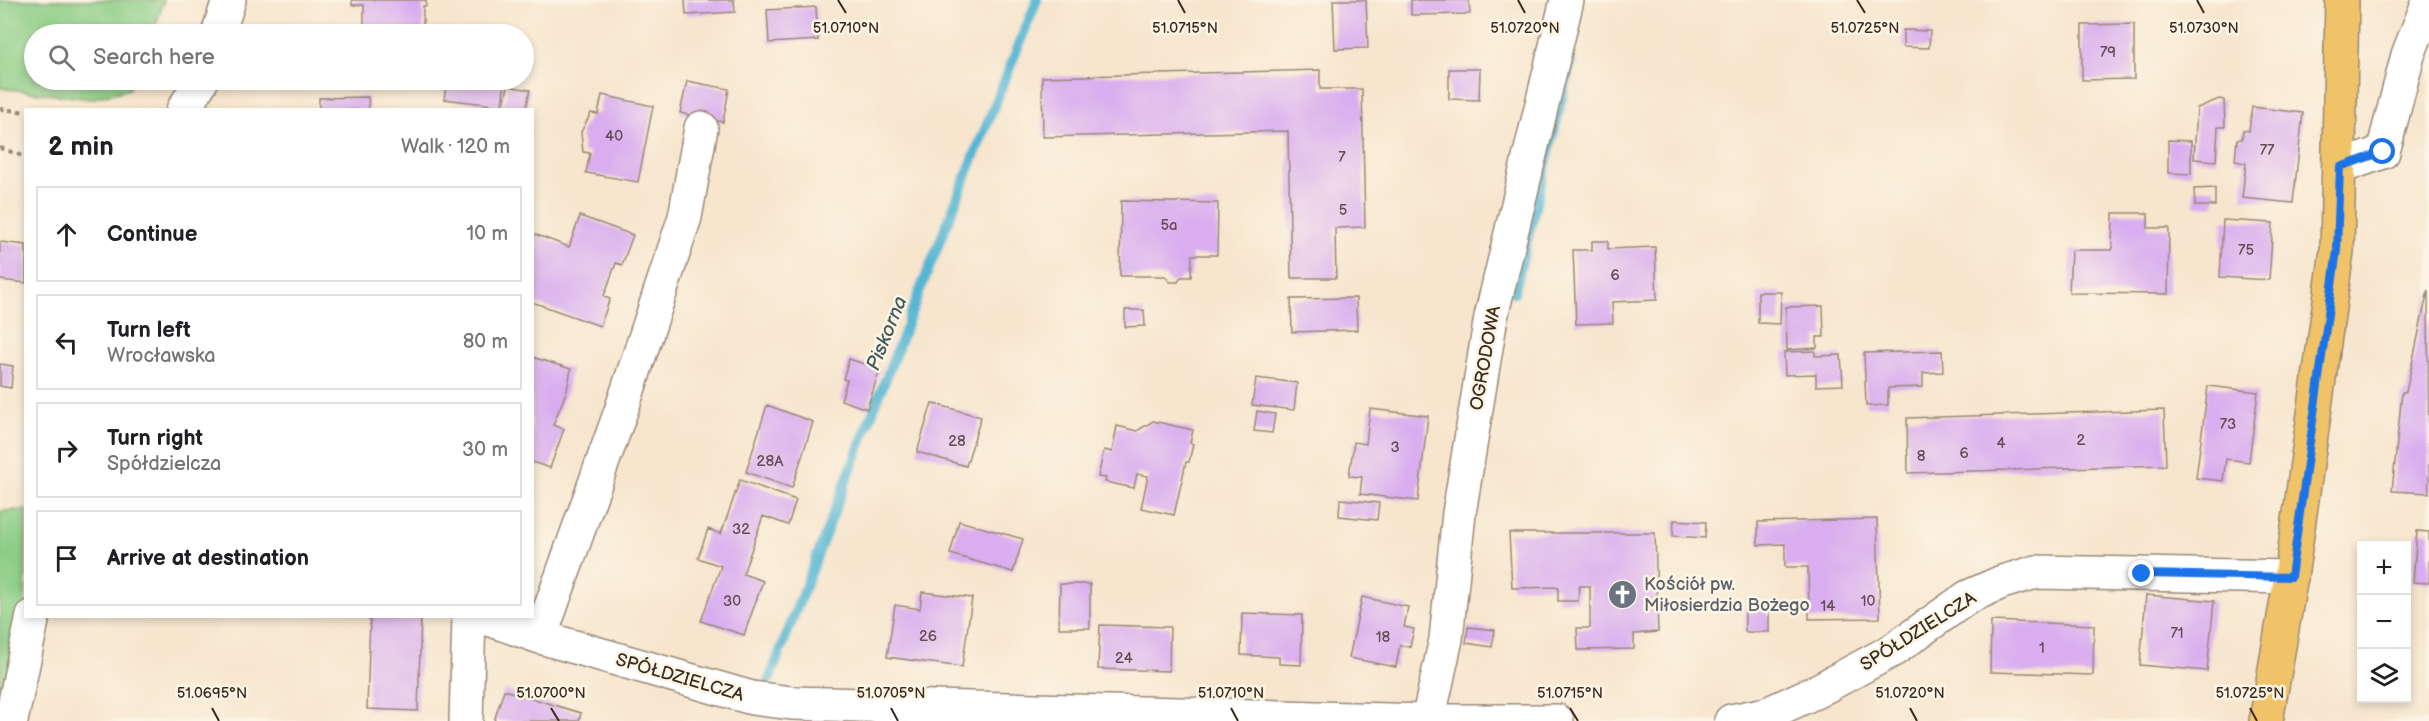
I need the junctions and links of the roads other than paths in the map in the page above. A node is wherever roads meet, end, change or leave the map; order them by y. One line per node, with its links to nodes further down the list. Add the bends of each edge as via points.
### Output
1 (229, 0): 5 (street)
2 (1567, 0): 17 (street, OGRODOWA, via 1491,317 1459,513 1446,639)
3 (2342, 0): 9 (main road)
4 (2429, 1): 9 (street, via 2408,55 2383,152)
5 (221, 24)
6 (196, 90): 7 (street)
7 (184, 108)
8 (701, 128): 14 (street, via 686,217)
9 (2340, 167): 10 (main road, via 2337,250)
10 (2291, 577): 20 (street, SPÓŁDZIELCZA, via 2036,573 1968,597 1893,650 1817,691 1767,714); 21 (main road)
11 (33, 618): 15 (street)
12 (469, 618): 16 (street)
13 (486, 618): 14 (street, SPÓŁDZIELCZA)
14 (540, 637): 17 (street, SPÓŁDZIELCZA, via 752,698 792,703)
15 (11, 721)
16 (466, 721)
17 (1427, 721)
18 (1434, 721): 19 (street)
19 (1557, 721)
20 (1731, 721)
21 (2266, 721)

